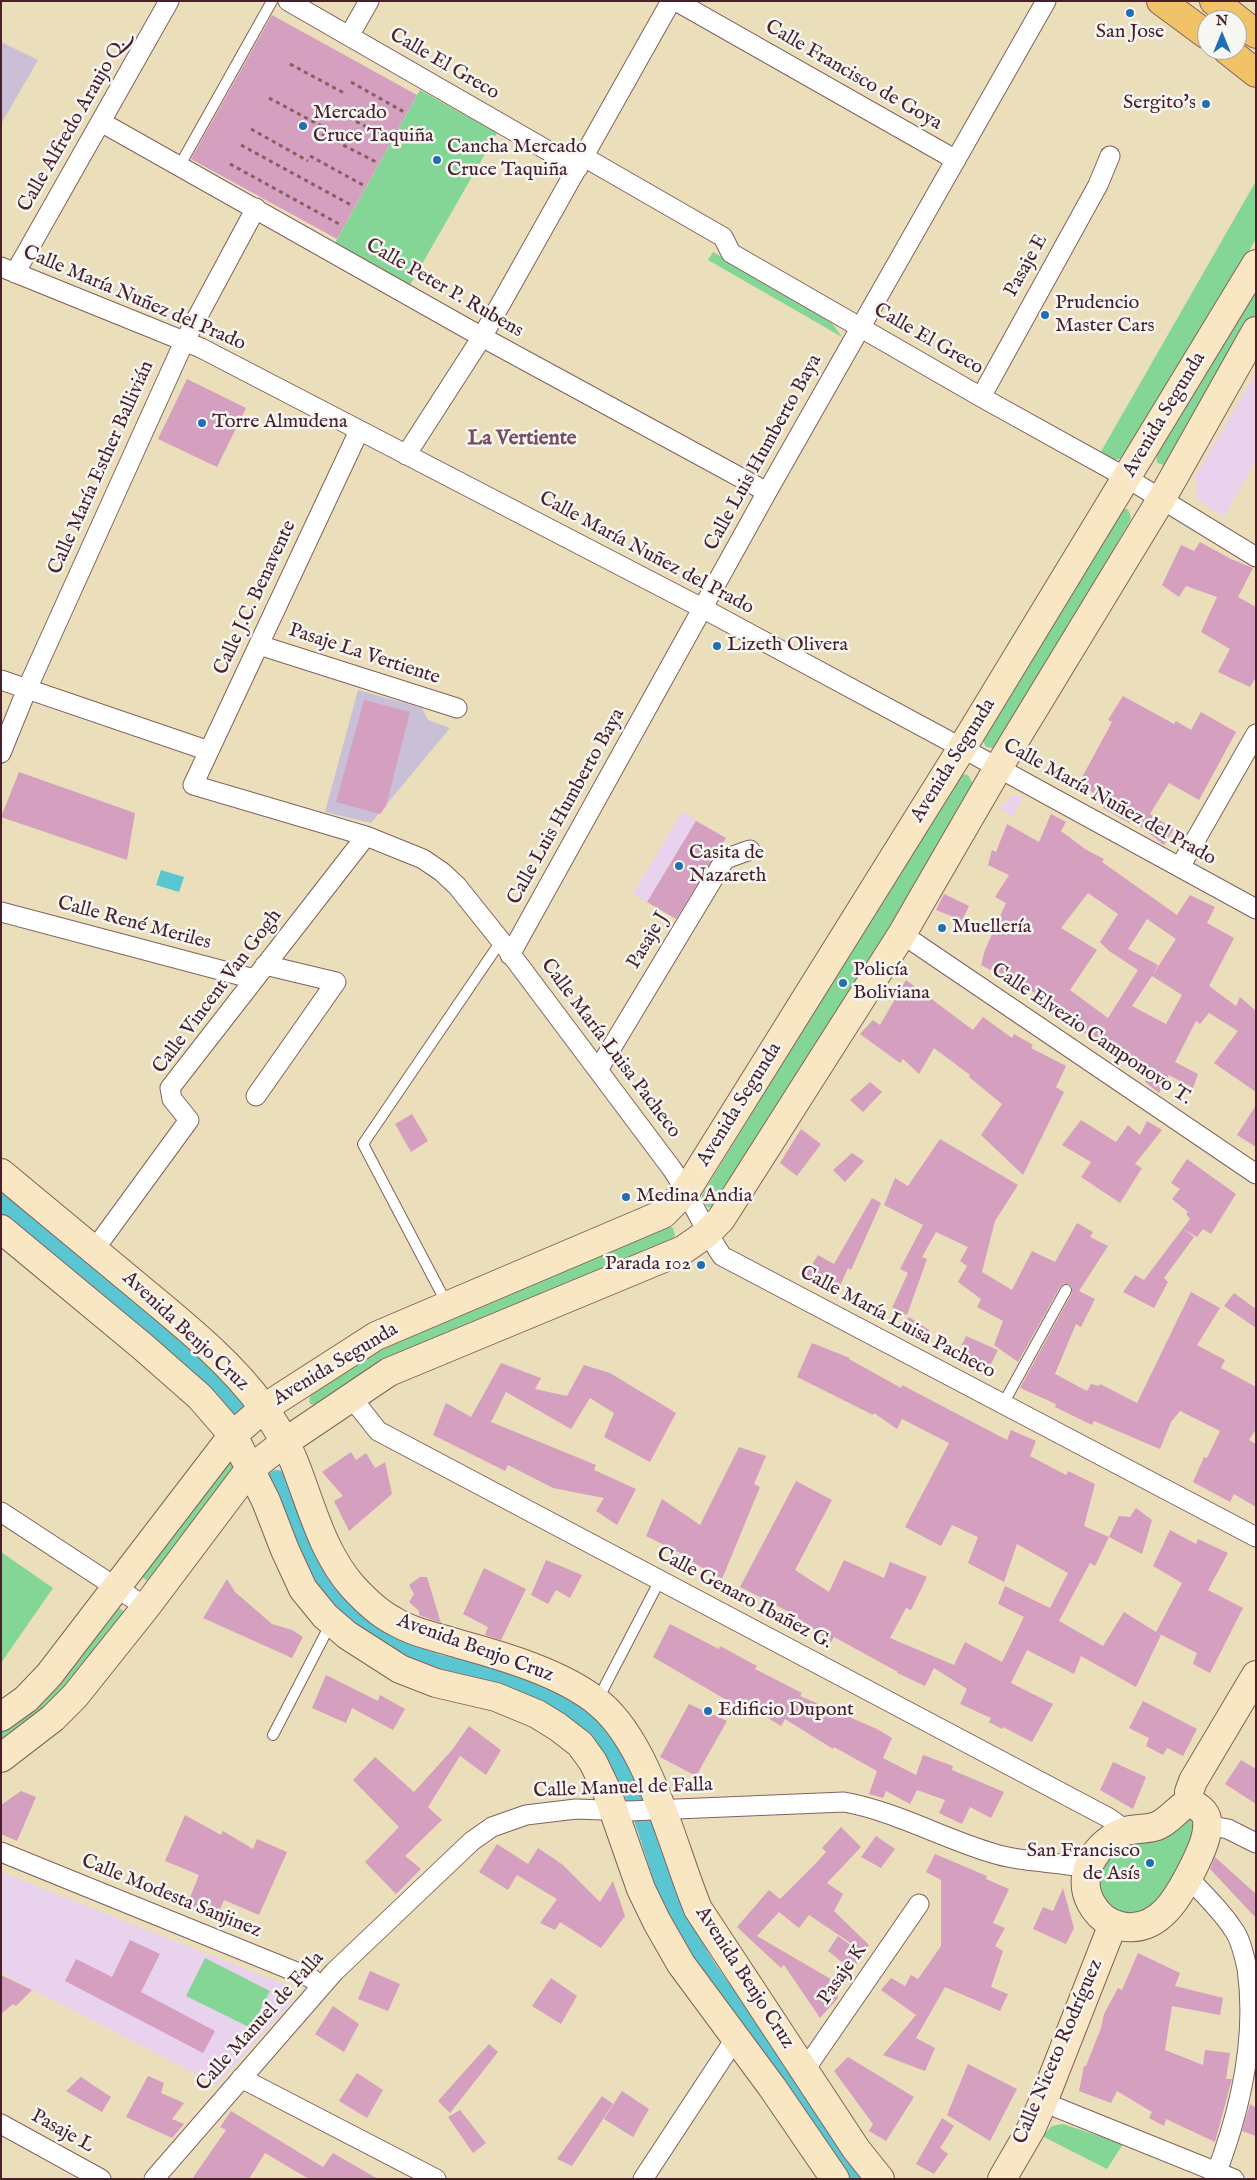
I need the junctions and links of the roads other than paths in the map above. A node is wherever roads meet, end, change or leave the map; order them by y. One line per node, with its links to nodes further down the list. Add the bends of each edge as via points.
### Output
1 (169, 1): 15 (street, Calle Alfredo Araujo Q.)
2 (272, 1): 19 (lane)
3 (288, 1): 12 (street, Calle El Greco)
4 (369, 1): 12 (street)
5 (671, 1): 18 (street)
6 (676, 1): 17 (street, Calle Francisco de Goya)
7 (1046, 1): 17 (street, Calle Luis Humberto Baya)
8 (1161, 1): 10 (main road)
9 (1214, 1): 11 (main road)
10 (1197, 28)
11 (1256, 34)
12 (349, 36): 18 (street, Calle El Greco)
13 (1240, 60): 14 (main road)
14 (1256, 73)
15 (101, 122): 19 (street, Calle Peter P. Rubens); 22 (street, Calle Alfredo Araujo Q.)
16 (1110, 156): 27 (street, Pasaje E, via 1098,185)
17 (956, 160): 23 (street, Calle Luis Humberto Baya)
18 (581, 162): 23 (street, Calle El Greco, via 722,237 731,253); 25 (street)
19 (180, 165): 20 (street, Calle Peter P. Rubens)
20 (256, 208): 25 (street, Calle Peter P. Rubens); 26 (street, Calle María Esther Ballivián)
21 (1256, 264): 30 (main road, Avenida Segunda)
22 (8, 270): 26 (street, Calle María Nuñez del Prado)
23 (861, 327): 27 (street, Calle El Greco); 31 (street, Calle Luis Humberto Baya)
24 (1256, 331): 32 (main road, Avenida Segunda)
25 (482, 337): 29 (street); 31 (street, Calle Peter P. Rubens)
26 (184, 342): 28 (street, Calle María Nuñez del Prado); 37 (street, Calle María Esther Ballivián)
27 (981, 397): 30 (street, Calle El Greco)
28 (359, 431): 29 (street, Calle María Nuñez del Prado); 35 (street, Calle J.C. Benavente)
29 (406, 455): 34 (street, Calle María Nuñez del Prado)
30 (1127, 478): 32 (street, Calle El Greco); 40 (main road, Avenida Segunda)
31 (767, 492): 34 (street, Calle Luis Humberto Baya)
32 (1162, 498): 33 (street, Calle El Greco); 43 (main road, Avenida Segunda)
33 (1256, 557)
34 (704, 609): 40 (street, Calle María Nuñez del Prado); 51 (street, Calle Luis Humberto Baya)
35 (259, 645): 38 (street, Pasaje La Vertiente); 41 (street, Calle J.C. Benavente)
36 (1, 680): 37 (street)
37 (27, 689): 41 (street); 42 (street, Calle María Esther Ballivián)
38 (456, 708)
39 (1256, 734): 47 (street)
40 (962, 748): 43 (street, Calle María Nuñez del Prado); 57 (main road, Avenida Segunda)
41 (209, 751): 44 (street, Calle J.C. Benavente)
42 (1, 753)
43 (998, 768): 47 (street, Calle María Nuñez del Prado); 50 (main road, Avenida Segunda)
44 (193, 785): 45 (street, Calle María Luisa Pacheco)
45 (366, 836): 51 (street, Calle María Luisa Pacheco, via 423,859 442,872); 52 (street, Calle Vincent Van Gogh)
46 (750, 850): 53 (street, Pasaje J, via 725,859)
47 (1180, 867): 48 (street, Calle María Nuñez del Prado)
48 (1256, 909)
49 (1, 912): 52 (street, Calle René Meriles)
50 (902, 934): 56 (street, Calle Elvezio Camponovo T.); 59 (main road, Avenida Segunda, via 721,1219)
51 (506, 948): 53 (street, Calle María Luisa Pacheco); 62 (lane, Calle Luis Humberto Baya, via 363,1144)
52 (260, 972): 54 (street, Calle René Meriles, via 336,982); 60 (street, Calle Vincent Van Gogh, via 170,1088 172,1099 189,1120)
53 (598, 1070): 57 (street, Calle María Luisa Pacheco)
54 (256, 1096)
55 (1, 1173): 60 (main road, Avenida Benjo Cruz)
56 (1256, 1174)
57 (686, 1191): 59 (street, Calle María Luisa Pacheco); 62 (main road, Avenida Segunda, via 663,1214)
58 (1, 1229): 66 (main road, Avenida Benjo Cruz, via 200,1397)
59 (706, 1234): 63 (main road, Avenida Segunda, via 683,1250 389,1372); 64 (street, Calle María Luisa Pacheco, via 722,1256)
60 (94, 1250): 65 (main road, Avenida Benjo Cruz, via 181,1324 244,1383)
61 (1066, 1290): 64 (lane)
62 (447, 1304): 65 (main road, Avenida Segunda, via 376,1336)
63 (350, 1397): 67 (main road, Avenida Segunda); 71 (street, Calle Genaro Ibañez G., via 378,1431)
64 (1003, 1404): 70 (street, Calle María Luisa Pacheco)
65 (264, 1408): 66 (main road, Avenida Segunda); 67 (main road, Avenida Benjo Cruz)
66 (233, 1435): 68 (main road, Avenida Benjo Cruz); 72 (main road, Avenida Segunda)
67 (285, 1442): 68 (main road, Avenida Segunda); 76 (main road, Avenida Benjo Cruz, via 330,1555 352,1585 376,1609 410,1630 526,1664)
68 (250, 1470): 73 (main road, Avenida Segunda); 74 (main road, Avenida Benjo Cruz, via 303,1589)
69 (1, 1512): 72 (street)
70 (1256, 1537)
71 (660, 1580): 76 (lane); 84 (street, Calle Genaro Ibañez G., via 1109,1818)
72 (115, 1587): 73 (street); 77 (main road, Avenida Segunda, via 49,1675 26,1699)
73 (146, 1607): 79 (main road, Avenida Segunda, via 75,1696 53,1718)
74 (332, 1622): 78 (lane); 82 (main road, Avenida Benjo Cruz, via 347,1636 400,1669 436,1683 496,1697 537,1714 558,1727 580,1744)
75 (1256, 1675): 80 (main road, via 1192,1781)
76 (596, 1702): 81 (main road, Avenida Benjo Cruz, via 624,1731 643,1765)
77 (1, 1718)
78 (274, 1735)
79 (1, 1758)
80 (1189, 1802): 83 (main road, via 1200,1808); 84 (main road, via 1157,1826)
81 (656, 1810): 82 (street, Calle Manuel de Falla); 87 (street, Calle Manuel de Falla, via 844,1802 873,1808 988,1852 1018,1860); 93 (main road, Avenida Benjo Cruz, via 698,1909)
82 (621, 1811): 91 (street, Calle Manuel de Falla, via 576,1809 534,1814 492,1827 443,1867); 92 (main road, Avenida Benjo Cruz, via 641,1889 657,1922 681,1964)
83 (1207, 1825): 85 (street, via 1228,1829); 88 (main road, via 1204,1844)
84 (1127, 1831): 87 (main road, via 1103,1845)
85 (1256, 1842)
86 (1, 1852): 91 (street, Calle Modesta Sanjinez, via 311,1978)
87 (1087, 1868): 90 (main road, via 1086,1892 1098,1914)
88 (1188, 1878): 90 (main road, via 1181,1892 1158,1919 1128,1928); 97 (street, via 1234,1930 1244,1956 1251,1992 1247,2069)
89 (920, 1904): 93 (street, Pasaje K)
90 (1113, 1924): 95 (main road, Calle Niceto Rodríguez)
91 (321, 1987): 94 (street, Calle Manuel de Falla)
92 (736, 2039): 101 (street); 102 (main road, Avenida Benjo Cruz)
93 (804, 2071): 103 (main road, Avenida Benjo Cruz)
94 (241, 2078): 98 (street); 100 (street, Calle Manuel de Falla)
95 (1043, 2102): 97 (street); 104 (main road, Calle Niceto Rodríguez)
96 (1, 2124): 99 (street, Pasaje L)
97 (1216, 2175): 105 (street)
98 (432, 2178)
99 (100, 2179)
100 (154, 2179)
101 (643, 2179)
102 (835, 2179)
103 (880, 2179)
104 (1002, 2179)
105 (1234, 2179)

